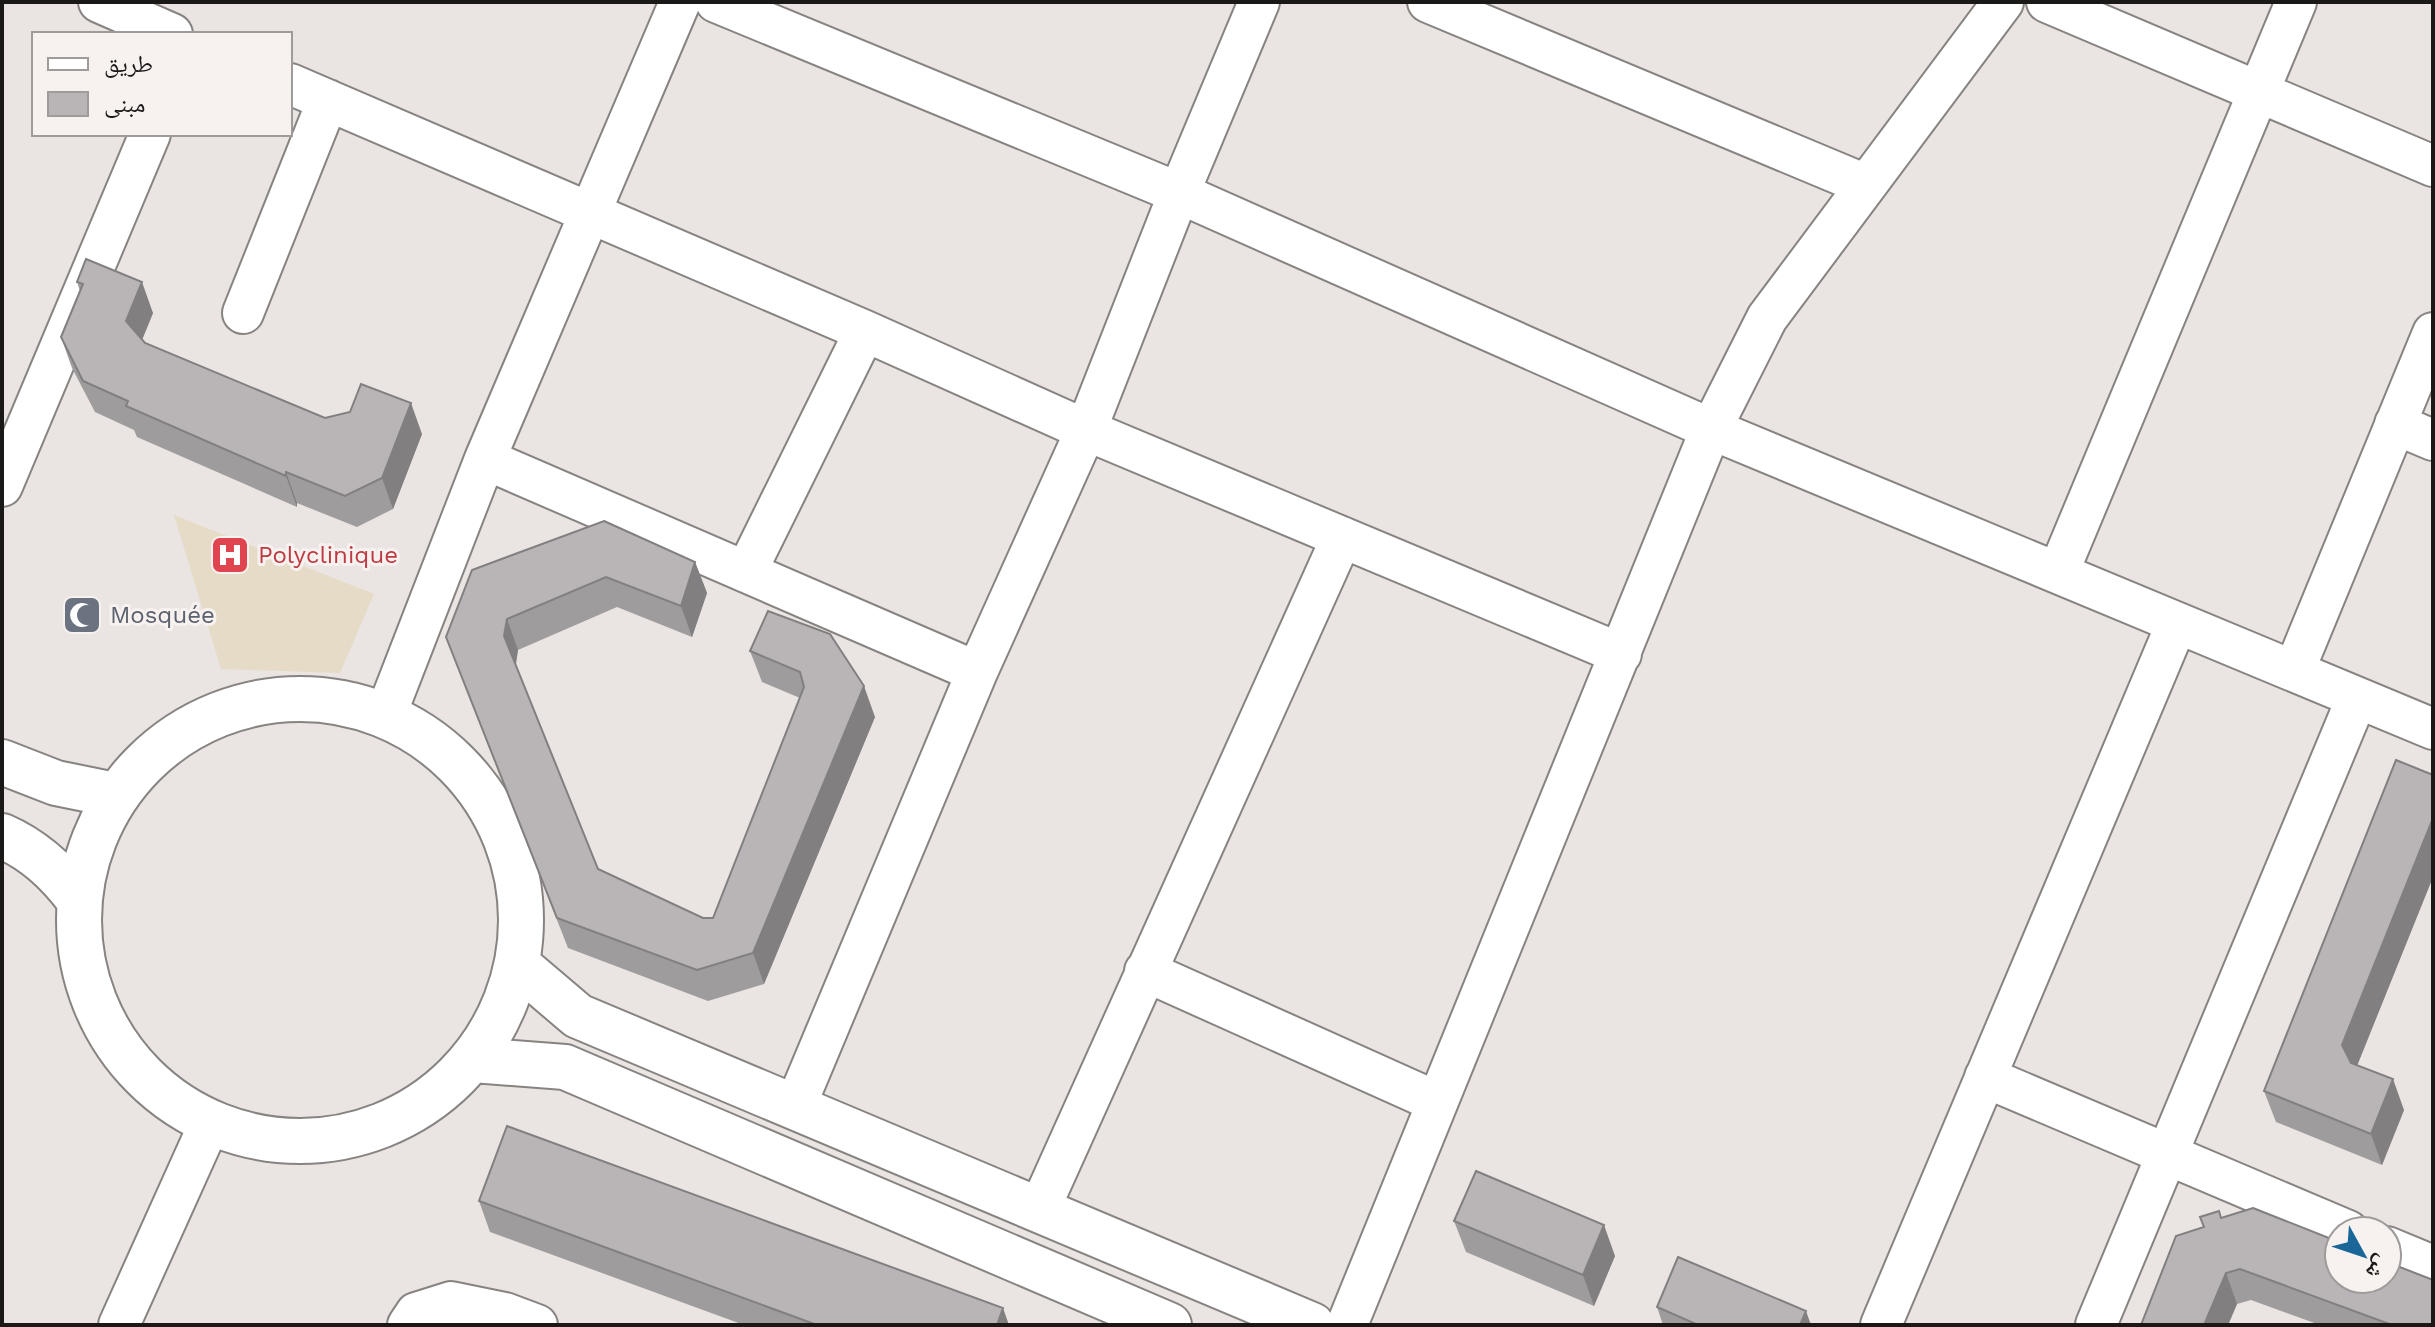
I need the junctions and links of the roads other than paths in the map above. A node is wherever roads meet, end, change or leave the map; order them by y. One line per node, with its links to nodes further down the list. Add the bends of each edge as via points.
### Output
1 (99, 2): 9 (street)
2 (680, 2): 17 (street)
3 (716, 2): 16 (street)
4 (1259, 2): 16 (street)
5 (1428, 2): 15 (street)
6 (2003, 2): 15 (street)
7 (2047, 2): 11 (street)
8 (2296, 2): 11 (street)
9 (167, 32)
10 (292, 85): 12 (street)
11 (2258, 92): 14 (street); 29 (street)
12 (328, 100): 17 (street); 18 (street)
13 (149, 136): 26 (street)
14 (2433, 166)
15 (1866, 185): 22 (street, via 1767,318)
16 (1179, 193): 22 (street); 23 (street)
17 (590, 213): 19 (street); 25 (street)
18 (243, 313)
19 (865, 331): 23 (street); 28 (street)
20 (2433, 333): 21 (street)
21 (2395, 424): 24 (street); 32 (street)
22 (1711, 429): 29 (street); 31 (street)
23 (1086, 430): 27 (street); 33 (street)
24 (2433, 440)
25 (485, 459): 28 (street); 35 (street)
26 (2, 486)
27 (1342, 537): 31 (street); 42 (street)
28 (746, 572): 33 (street)
29 (2058, 573): 30 (street)
30 (2177, 623): 32 (street); 44 (street)
31 (1621, 654): 45 (street)
32 (2294, 671): 34 (street)
33 (977, 672): 46 (street)
34 (2357, 698): 36 (street); 48 (street)
35 (386, 714): 38 (street, via 327,699 266,700 208,718 157,750); 41 (street, via 439,746 481,790 509,844 522,904)
36 (2433, 729)
37 (2, 762): 38 (street, via 76,789)
38 (115, 795): 40 (street, via 90,845)
39 (2, 836): 40 (street, via 49,865)
40 (78, 899): 47 (street, via 81,968 107,1033 150,1087)
41 (518, 965): 43 (street, via 501,1015); 46 (street, via 578,1016)
42 (1145, 971): 45 (street); 49 (street)
43 (473, 1060): 47 (street, via 431,1100 379,1128 323,1142 265,1141); 53 (street, via 565,1067)
44 (1985, 1077): 48 (street); 59 (street)
45 (1437, 1102): 58 (street)
46 (795, 1107): 49 (street)
47 (209, 1125): 54 (street)
48 (2167, 1154): 50 (street); 60 (street)
49 (1039, 1210): 57 (street)
50 (2323, 1220)
51 (2403, 1254): 52 (street)
52 (2433, 1266)
53 (1162, 1324)
54 (119, 1325)
55 (408, 1325): 56 (street, via 416,1313 451,1302)
56 (537, 1325)
57 (1312, 1325)
58 (1347, 1325)
59 (1881, 1325)
60 (2096, 1325)

